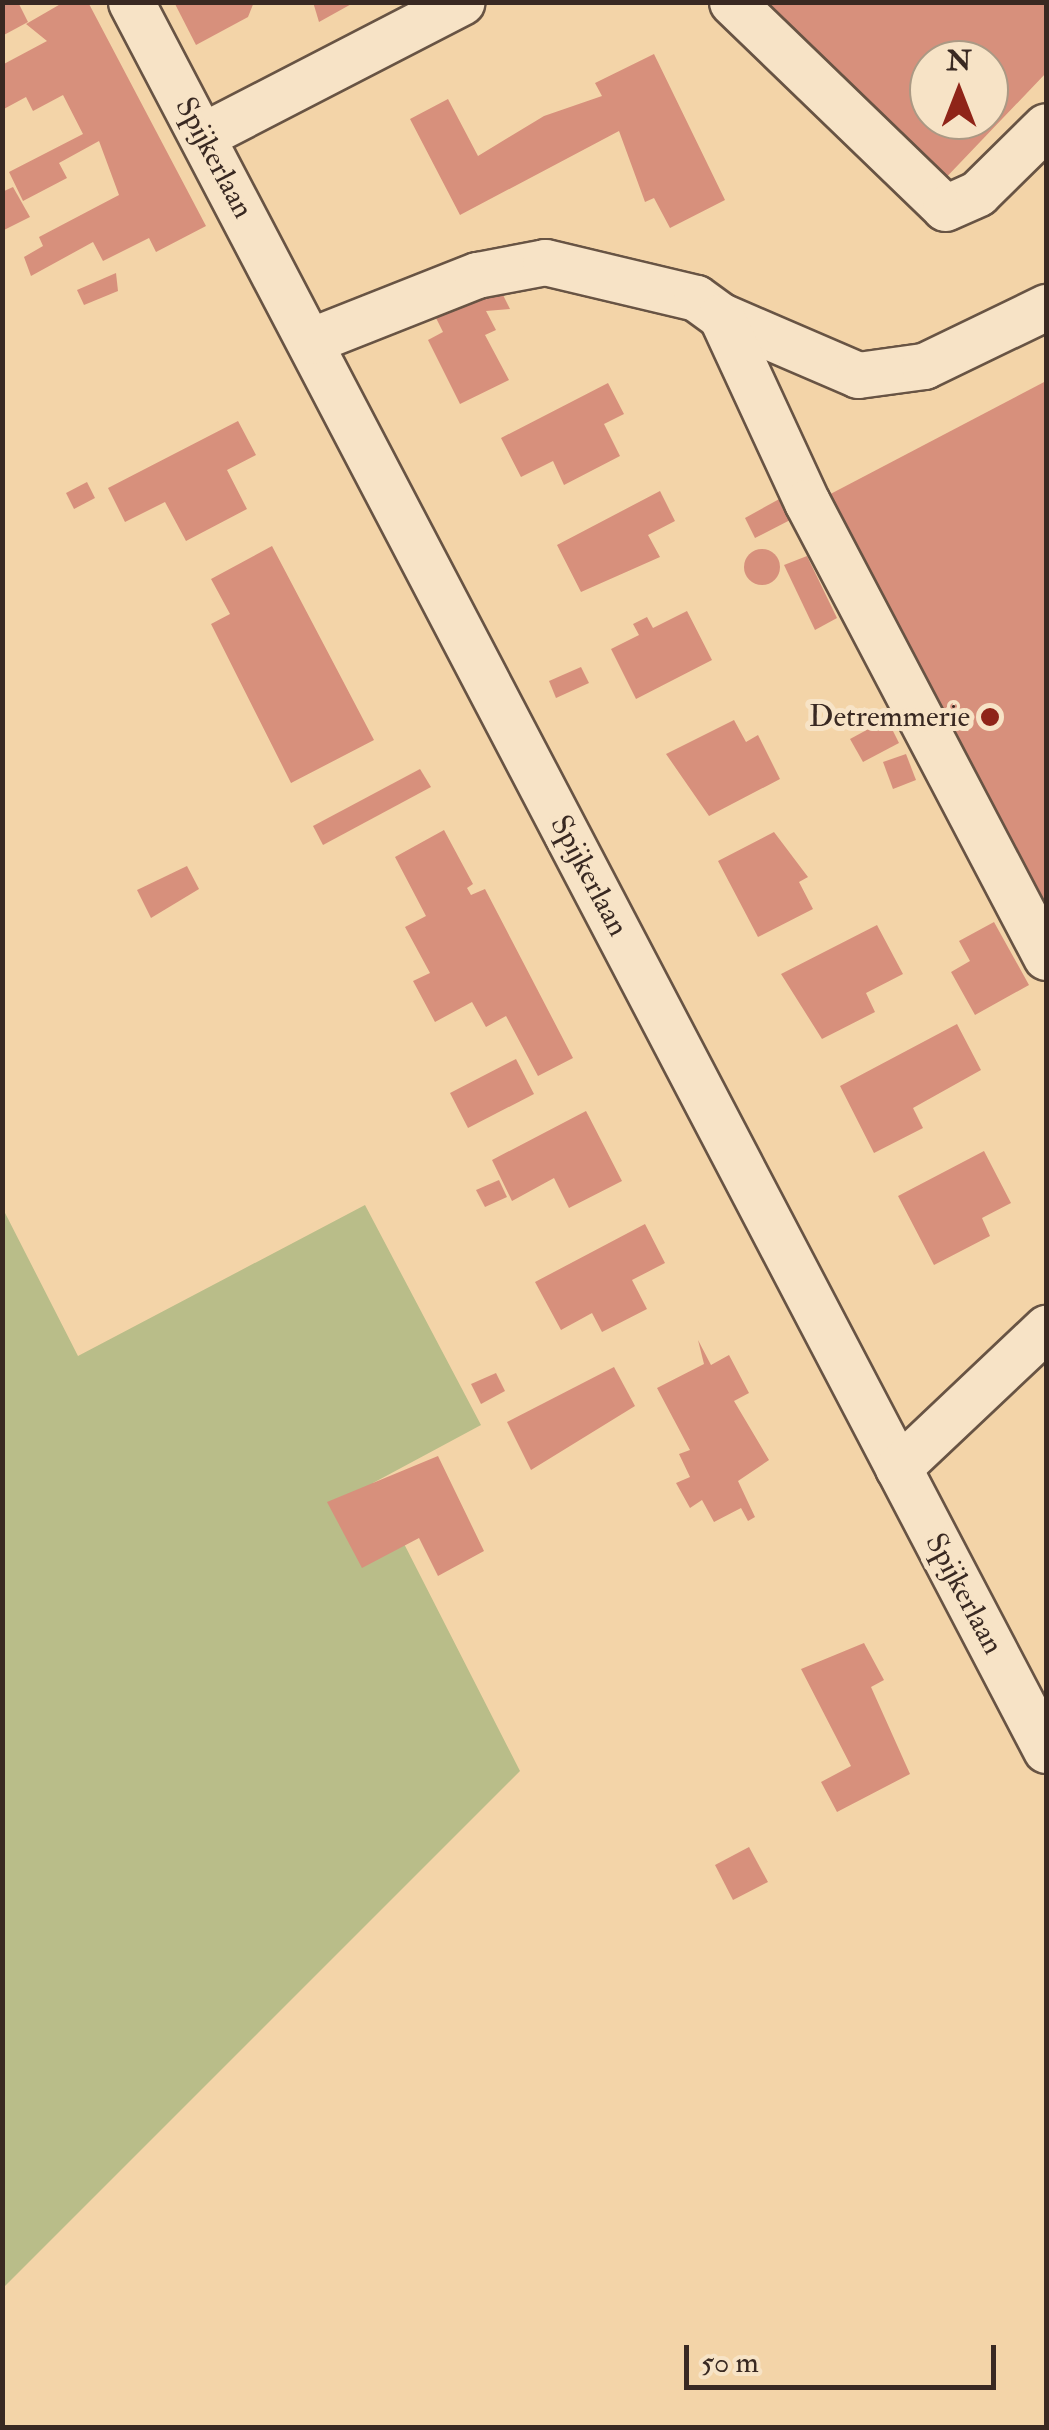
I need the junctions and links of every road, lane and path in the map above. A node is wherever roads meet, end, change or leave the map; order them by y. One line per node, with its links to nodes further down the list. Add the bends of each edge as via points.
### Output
1 (132, 2): 5 (street, Spijkerlaan)
2 (462, 2): 5 (street)
3 (732, 2): 4 (street, via 945,208 978,193)
4 (1046, 126)
5 (202, 136): 8 (street, Spijkerlaan)
6 (1046, 306): 7 (street, via 924,366 858,375)
7 (721, 316): 8 (street, via 696,298 545,262 477,275); 9 (street, via 807,502)
8 (310, 342): 11 (street, Spijkerlaan)
9 (1046, 957)
10 (1046, 1328): 11 (street)
11 (898, 1468): 12 (street, Spijkerlaan)
12 (1046, 1750)

